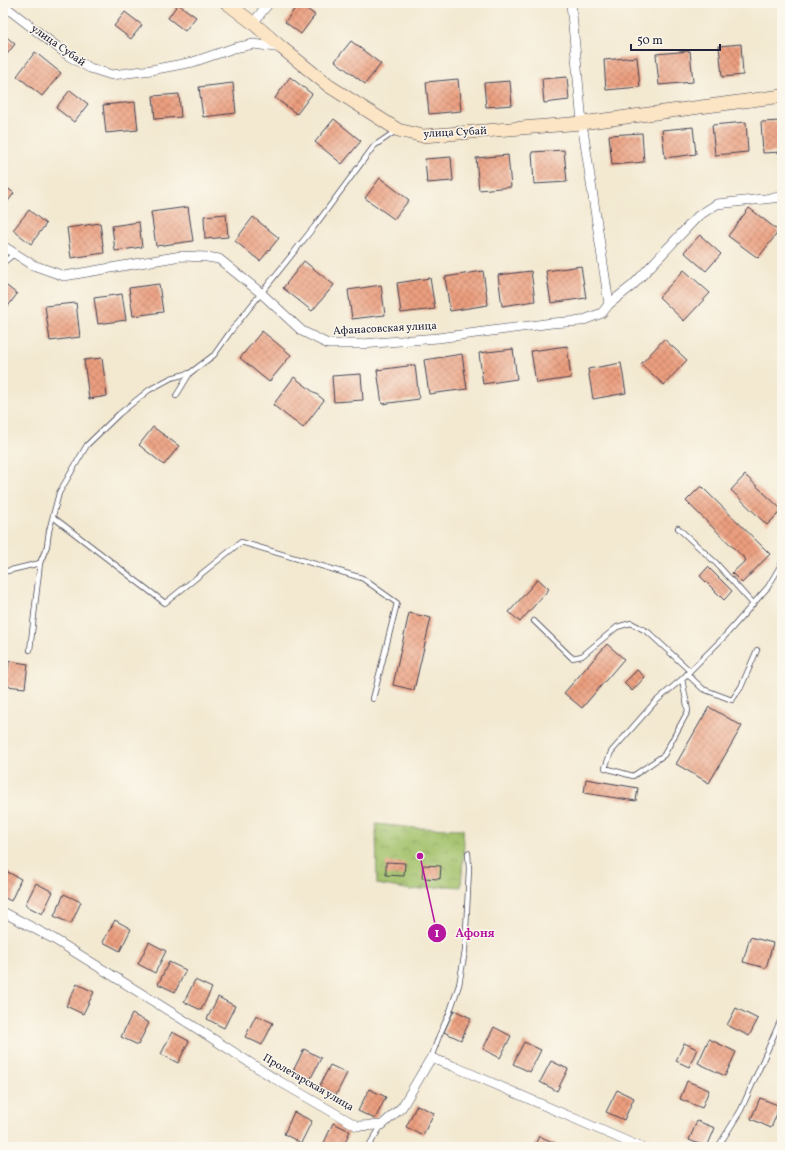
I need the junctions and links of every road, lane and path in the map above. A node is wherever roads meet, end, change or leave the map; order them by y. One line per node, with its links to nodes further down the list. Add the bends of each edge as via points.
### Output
1 (227, 3): 5 (street, улица Субай)
2 (269, 3): 5 (street)
3 (571, 3): 8 (street)
4 (3, 5): 6 (street, улица Субай, via 69,56 90,68 112,75 193,62 254,44)
5 (253, 23): 6 (street, улица Субай)
6 (282, 48): 9 (street, улица Субай, via 329,86)
7 (782, 96): 8 (street, улица Субай)
8 (582, 122): 9 (street, улица Субай, via 423,136); 15 (street)
9 (398, 130): 14 (lane, via 374,146)
10 (782, 197): 15 (street, Афанасовская улица, via 717,204 698,216 633,285)
11 (3, 246): 12 (street, Афанасовская улица)
12 (14, 254): 13 (lane); 14 (street, Афанасовская улица, via 33,265 64,276 180,256 207,257 219,259)
13 (3, 262)
14 (261, 293): 15 (street, Афанасовская улица, via 302,331 328,344 438,338 582,321 602,313); 16 (lane, via 214,355)
15 (609, 304)
16 (190, 373): 17 (lane); 18 (lane, via 171,378 149,390 87,445 60,493)
17 (176, 396)
18 (53, 517): 20 (lane, via 47,546); 29 (lane, via 165,603 241,542 362,578 397,603)
19 (678, 528): 23 (lane, via 716,563)
20 (40, 563): 22 (lane); 25 (lane)
21 (782, 563): 23 (lane, via 768,587)
22 (3, 572)
23 (753, 604): 27 (lane)
24 (534, 621): 27 (lane, via 572,658 582,656 617,627 631,623 648,632)
25 (30, 650)
26 (757, 650): 27 (lane, via 741,687 732,700 703,689)
27 (689, 673): 28 (lane)
28 (682, 679): 28 (lane, via 655,702 611,752 605,768 634,776 664,755 688,711)
29 (373, 699)
30 (468, 853): 33 (lane, via 465,951 459,985)
31 (3, 912): 34 (street, Пролетарская улица, via 54,939 272,1077 357,1126)
32 (782, 1017): 37 (lane, via 741,1110)
33 (432, 1058): 34 (street, via 402,1107); 36 (street)
34 (382, 1125): 35 (lane)
35 (368, 1147)
36 (640, 1147)
37 (718, 1147)

